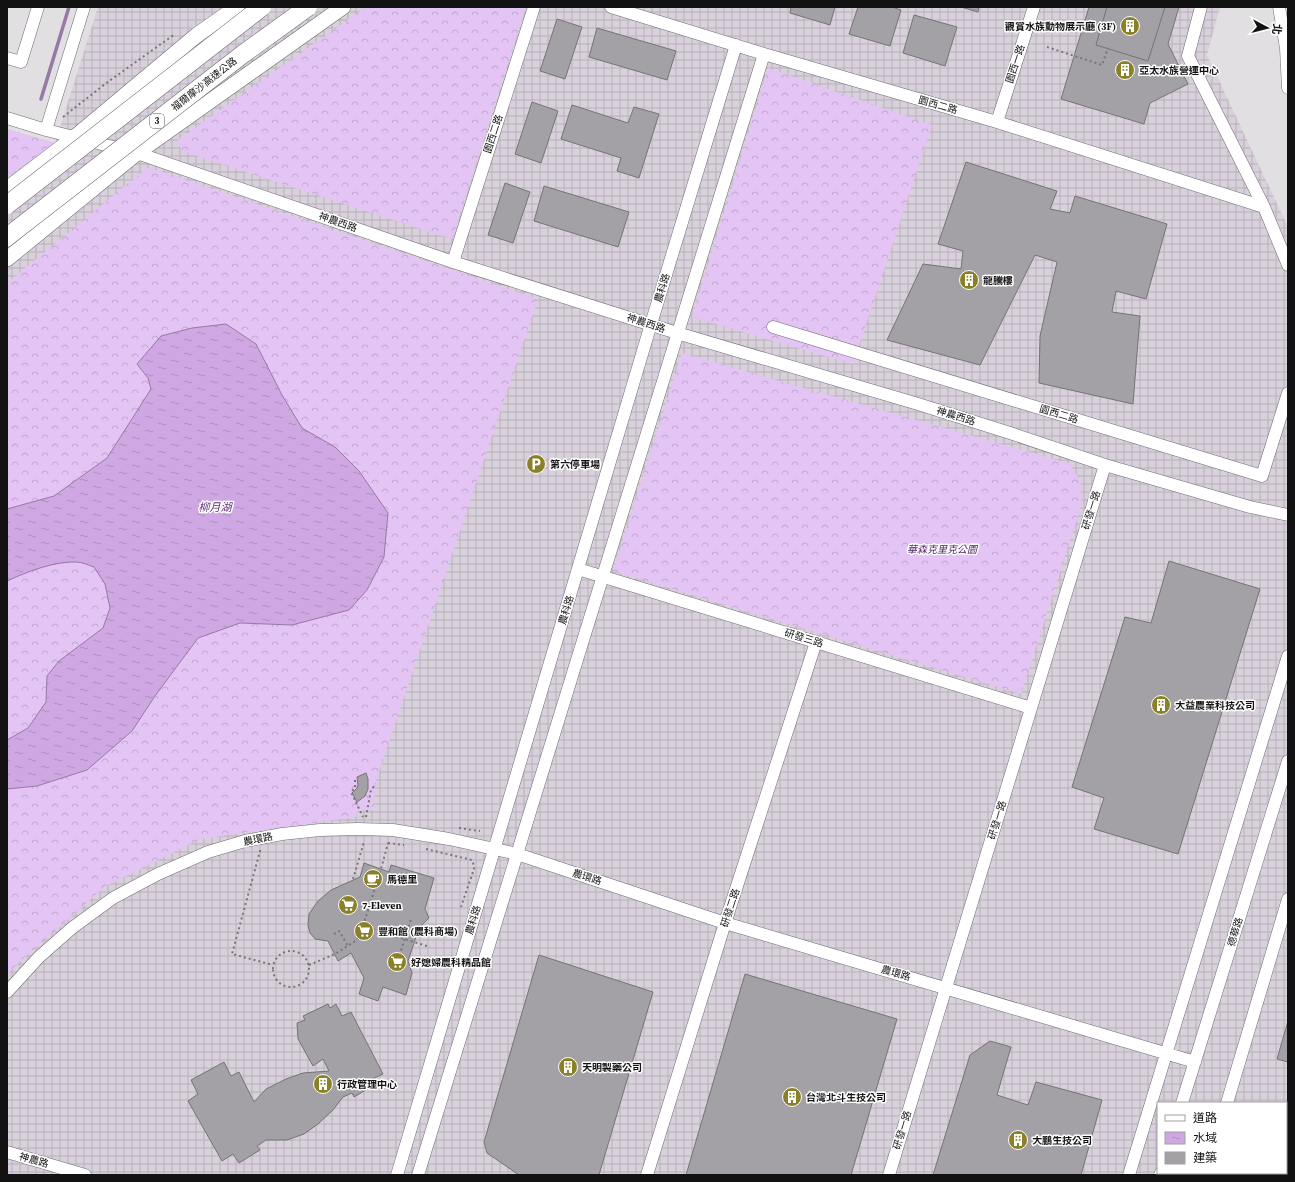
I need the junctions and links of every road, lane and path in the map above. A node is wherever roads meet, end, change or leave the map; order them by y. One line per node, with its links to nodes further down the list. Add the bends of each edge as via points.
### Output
1 (38, 7): 17 (street, via 21,62)
2 (84, 7): 21 (street)
3 (237, 7): 22 (main road, via 197,35)
4 (262, 7): 25 (highway, bridge)
5 (308, 7): 27 (highway, 福爾摩沙高速公路 / 3, bridge, via 243,54)
6 (343, 7): 23 (main road)
7 (534, 7): 29 (street, 園西二路)
8 (611, 7): 13 (street, 園西二路)
9 (1034, 7): 20 (street, 園西一路)
10 (1201, 7): 26 (street, via 1188,56)
11 (1279, 7): 18 (street, via 1286,48)
12 (175, 34): 21 (path)
13 (736, 45): 16 (street, 園西二路); 31 (street, 農科路)
14 (1047, 47): 15 (path, via 1102,66)
15 (1108, 48)
16 (764, 54): 20 (street, 園西二路); 33 (street)
17 (7, 58)
18 (1288, 88)
19 (7, 118): 21 (street, 神農西路)
20 (997, 122): 26 (street, 園西二路)
21 (46, 130): 22 (street, 神農西路)
22 (75, 137): 23 (street, 神農西路); 24 (main road)
23 (137, 154): 28 (main road); 29 (street, 神農西路)
24 (7, 189)
25 (7, 205)
26 (1264, 207): 30 (street)
27 (7, 237)
28 (7, 259)
29 (453, 262): 31 (street, 神農西路)
30 (1288, 265)
31 (651, 324): 33 (street, 神農西路); 37 (street, 農科路)
32 (773, 327): 34 (street, 園西二路, via 1262,476)
33 (677, 333): 35 (street, 神農西路, via 1010,433); 38 (street)
34 (1288, 393)
35 (1104, 465): 36 (street, 神農西路, via 1250,507); 41 (street, 研發一路)
36 (1288, 515)
37 (578, 569): 38 (street, 研發三路); 54 (street, 農科路)
38 (602, 576): 39 (street, 研發三路); 56 (street)
39 (816, 642): 41 (street, 研發三路); 61 (street, 研發二路)
40 (1288, 656): 72 (street)
41 (1031, 708): 70 (street, 研發一路)
42 (1288, 761): 73 (street, 德華路)
43 (355, 780): 45 (path, via 355,788 351,792)
44 (376, 784): 45 (path, via 371,790)
45 (365, 817): 46 (path)
46 (370, 817)
47 (458, 828): 48 (path)
48 (480, 831)
49 (370, 842): 57 (path, via 363,842)
50 (382, 843): 51 (path)
51 (388, 843): 52 (path); 62 (path)
52 (408, 846)
53 (422, 848): 59 (path, via 472,860 474,863)
54 (495, 848): 56 (street, 農環路); 71 (street, 農環路, via 426,834 358,829 282,834 245,841 208,852 113,898 72,928 39,957); 78 (street, 農科路)
55 (267, 850): 68 (path, via 260,851 232,954)
56 (517, 854): 61 (street, 農環路); 79 (street)
57 (354, 879)
58 (1288, 899): 75 (street)
59 (461, 907)
60 (411, 919): 64 (path)
61 (725, 923): 70 (street, 農環路); 80 (street, 研發二路)
62 (363, 926): 64 (path); 65 (path, via 357,940)
63 (334, 934): 65 (path, via 339,931)
64 (404, 939): 66 (path); 67 (path)
65 (348, 946): 69 (path)
66 (430, 947)
67 (398, 960)
68 (273, 965): 69 (path, via 281,954 293,951 304,956); 69 (path, via 276,980 281,985 292,988 307,978)
69 (309, 965)
70 (946, 988): 72 (street, 農環路); 81 (street, 研發一路)
71 (7, 992)
72 (1166, 1053): 73 (street, 農環路); 82 (street)
73 (1195, 1062): 74 (street, 德華路)
74 (1182, 1102)
75 (1227, 1102)
76 (7, 1152): 77 (street, 神農路)
77 (85, 1175)
78 (397, 1175)
79 (418, 1175)
80 (647, 1175)
81 (889, 1175)
82 (1129, 1175)

